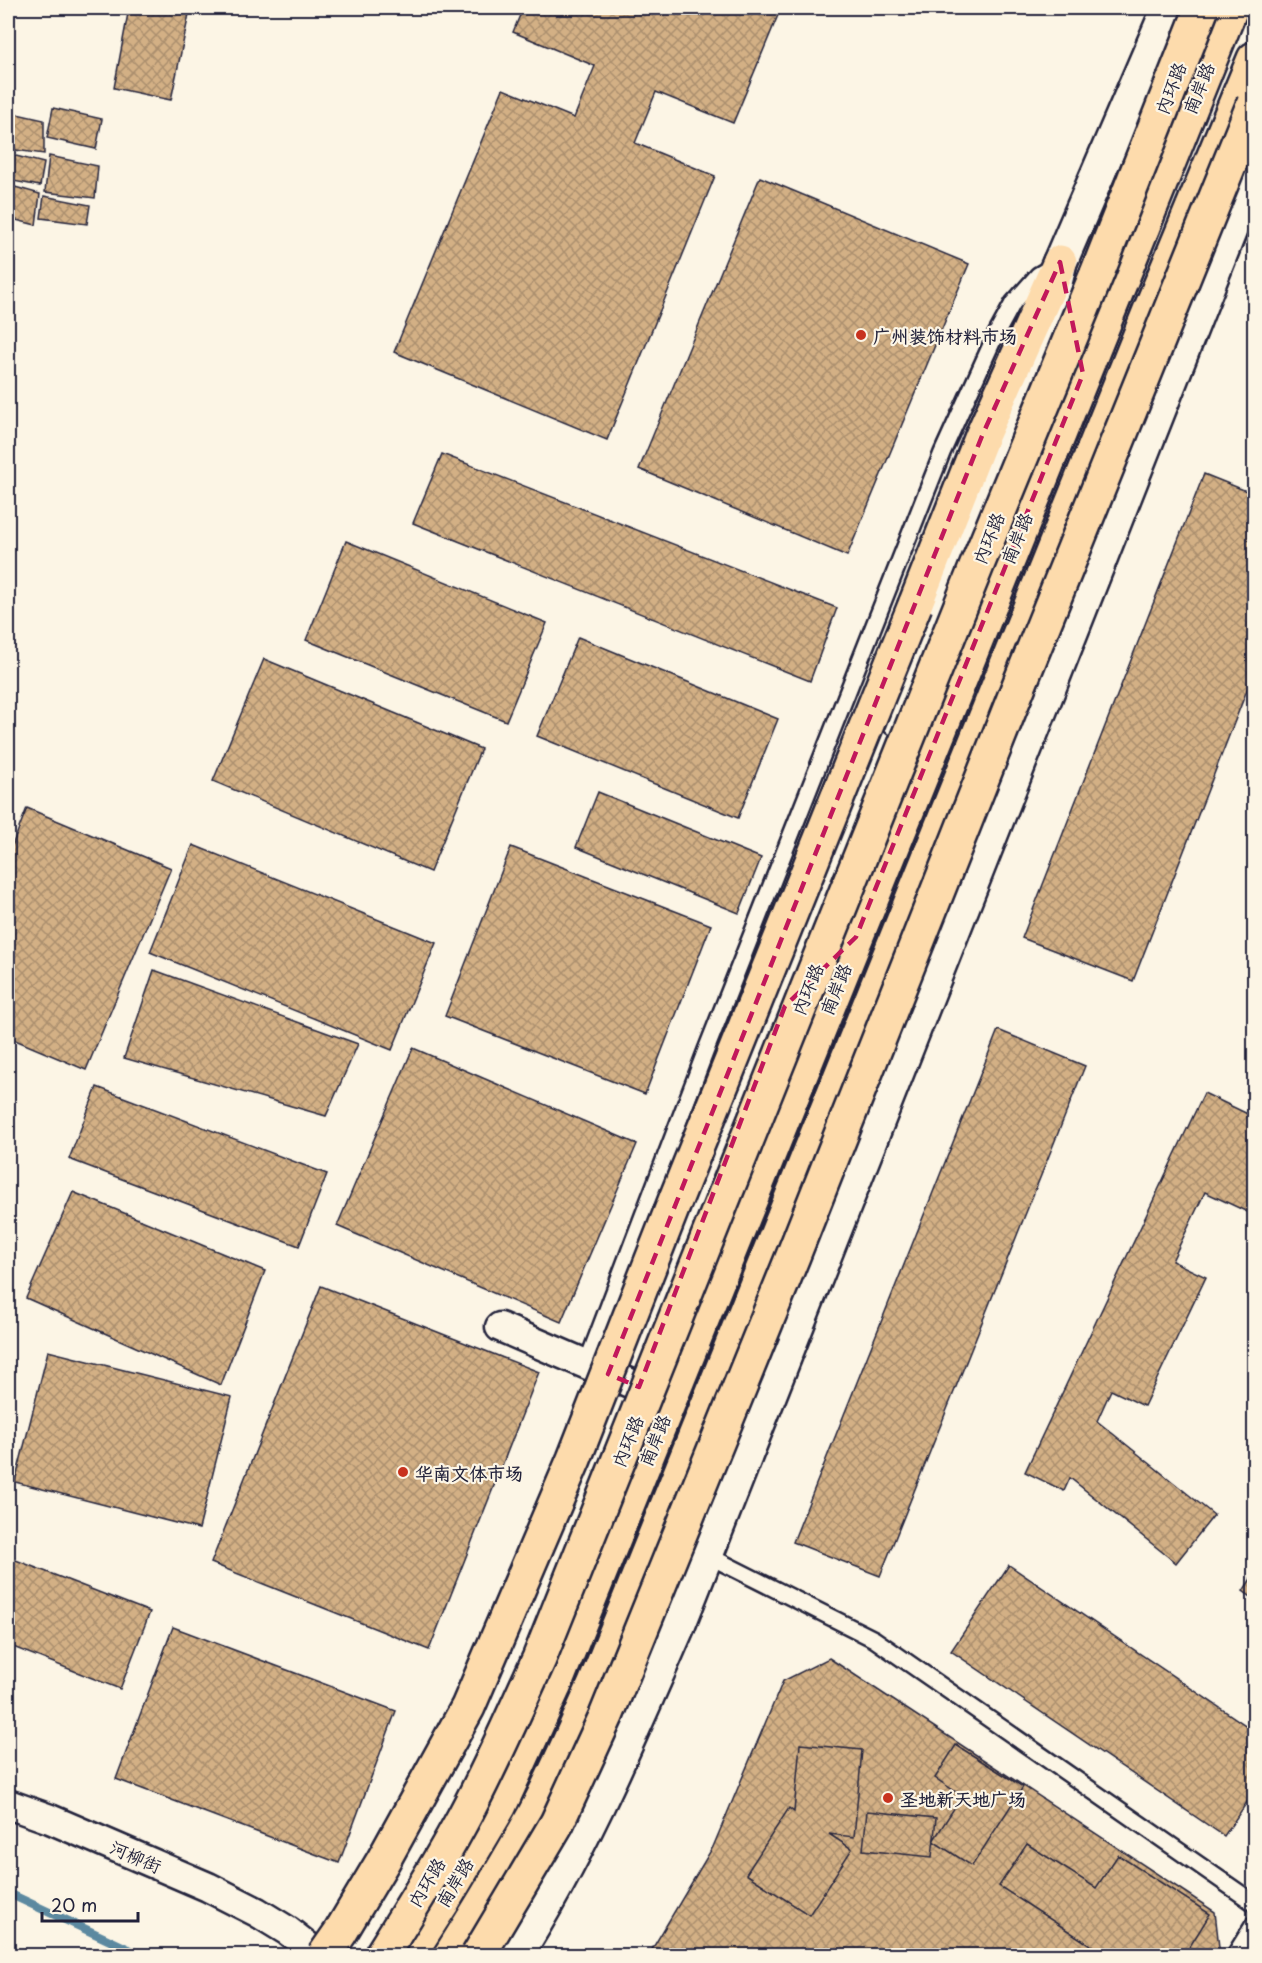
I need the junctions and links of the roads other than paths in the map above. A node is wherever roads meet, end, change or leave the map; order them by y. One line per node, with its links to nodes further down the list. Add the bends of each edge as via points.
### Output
1 (1169, 8): 7 (main road)
2 (1202, 8): 23 (main road, 内环路, bridge, via 543,1650 459,1826)
3 (1231, 8): 8 (main road, 南岸路)
4 (1254, 59): 18 (main road, 南岸路, via 595,1684 533,1816)
5 (1253, 108): 26 (main road, bridge, via 606,1716 557,1823)
6 (1251, 186): 14 (main road)
7 (1060, 262): 8 (main road); 10 (main road, via 1030,379); 12 (lane, via 1038,275 1013,303 994,336 942,453); 21 (main road, bridge, via 982,436 574,1459 468,1707 383,1861)
8 (1083, 374): 9 (main road, 南岸路)
9 (856, 937): 10 (main road); 16 (main road, 南岸路, via 554,1687 500,1805)
10 (785, 1006): 13 (main road)
11 (500, 1327): 12 (street)
12 (586, 1365): 13 (street)
13 (639, 1387): 22 (main road, via 566,1571 500,1717 423,1862)
14 (706, 1555): 17 (lane, via 874,1639); 20 (main road, via 674,1637 592,1818)
15 (8, 1804): 21 (street, 河柳街, via 208,1887 257,1912)
16 (442, 1903): 18 (street); 24 (main road, 南岸路)
17 (1254, 1904)
18 (471, 1922): 20 (street); 25 (main road, 南岸路)
19 (1254, 1924): 27 (lane)
20 (516, 1954)
21 (322, 1956)
22 (365, 1956)
23 (381, 1956)
24 (408, 1956)
25 (450, 1956)
26 (478, 1956)
27 (1234, 1956)

